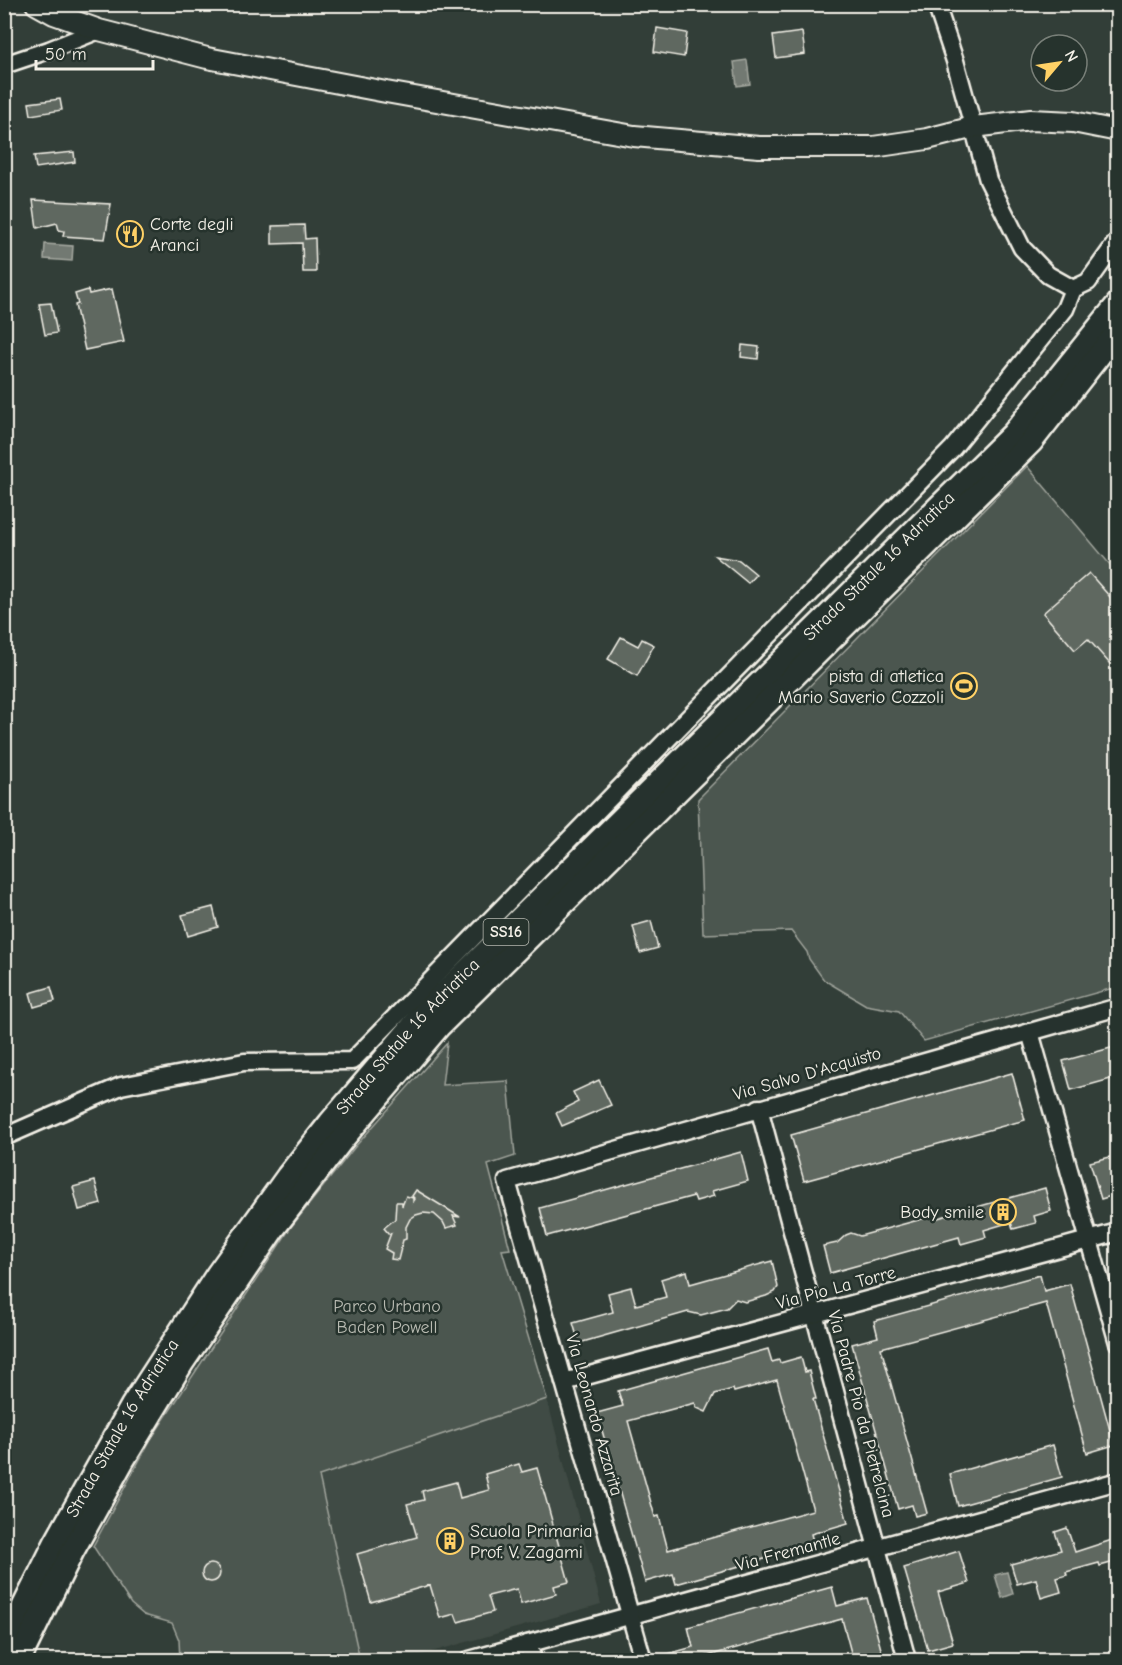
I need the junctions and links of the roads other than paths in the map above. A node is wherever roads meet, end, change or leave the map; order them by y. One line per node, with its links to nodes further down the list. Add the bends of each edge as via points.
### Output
1 (36, 4): 3 (main road)
2 (936, 4): 5 (street)
3 (99, 30): 4 (street); 5 (main road, via 218,60 634,136 759,147 873,147)
4 (4, 65)
5 (974, 127): 6 (main road, via 1042,120); 8 (street, via 988,180 1022,248 1047,274)
6 (1118, 131)
7 (1118, 240): 8 (street, via 1088,282)
8 (1073, 289): 14 (street, via 1065,309 953,448 351,1061 244,1062 121,1086)
9 (1118, 304): 24 (highway, Strada Statale 16 Adriatica / SS16, via 1013,434 423,1014 330,1123 217,1275 132,1406 56,1542)
10 (1118, 331): 26 (highway, Strada Statale 16 Adriatica / SS16, via 1031,442 447,1019 345,1136 273,1229 182,1363 72,1552)
11 (1118, 1007): 12 (street, Via Salvo D'Acquisto)
12 (1030, 1032): 13 (street, Via Salvo D'Acquisto); 17 (street)
13 (759, 1108): 15 (street, Via Salvo D'Acquisto); 18 (street, Via Padre Pio da Pietrelcina)
14 (4, 1137)
15 (507, 1181): 20 (street, Via Leonardo Azzarita)
16 (1118, 1232): 17 (street, Via Pio La Torre)
17 (1089, 1240): 18 (street, Via Pio La Torre); 19 (street)
18 (814, 1314): 20 (street, Via Pio La Torre); 22 (street, Via Padre Pio da Pietrelcina)
19 (1118, 1343)
20 (564, 1382): 23 (street, Via Leonardo Azzarita)
21 (1118, 1482): 22 (street, Via Fremantle)
22 (877, 1548): 23 (street, Via Fremantle); 29 (street, Via Padre Pio da Pietrelcina)
23 (631, 1616): 25 (street, Via Fremantle); 28 (street, Via Leonardo Azzarita)
24 (4, 1646)
25 (531, 1652): 27 (street, Via Fremantle)
26 (19, 1660)
27 (470, 1660)
28 (643, 1660)
29 (907, 1660)

